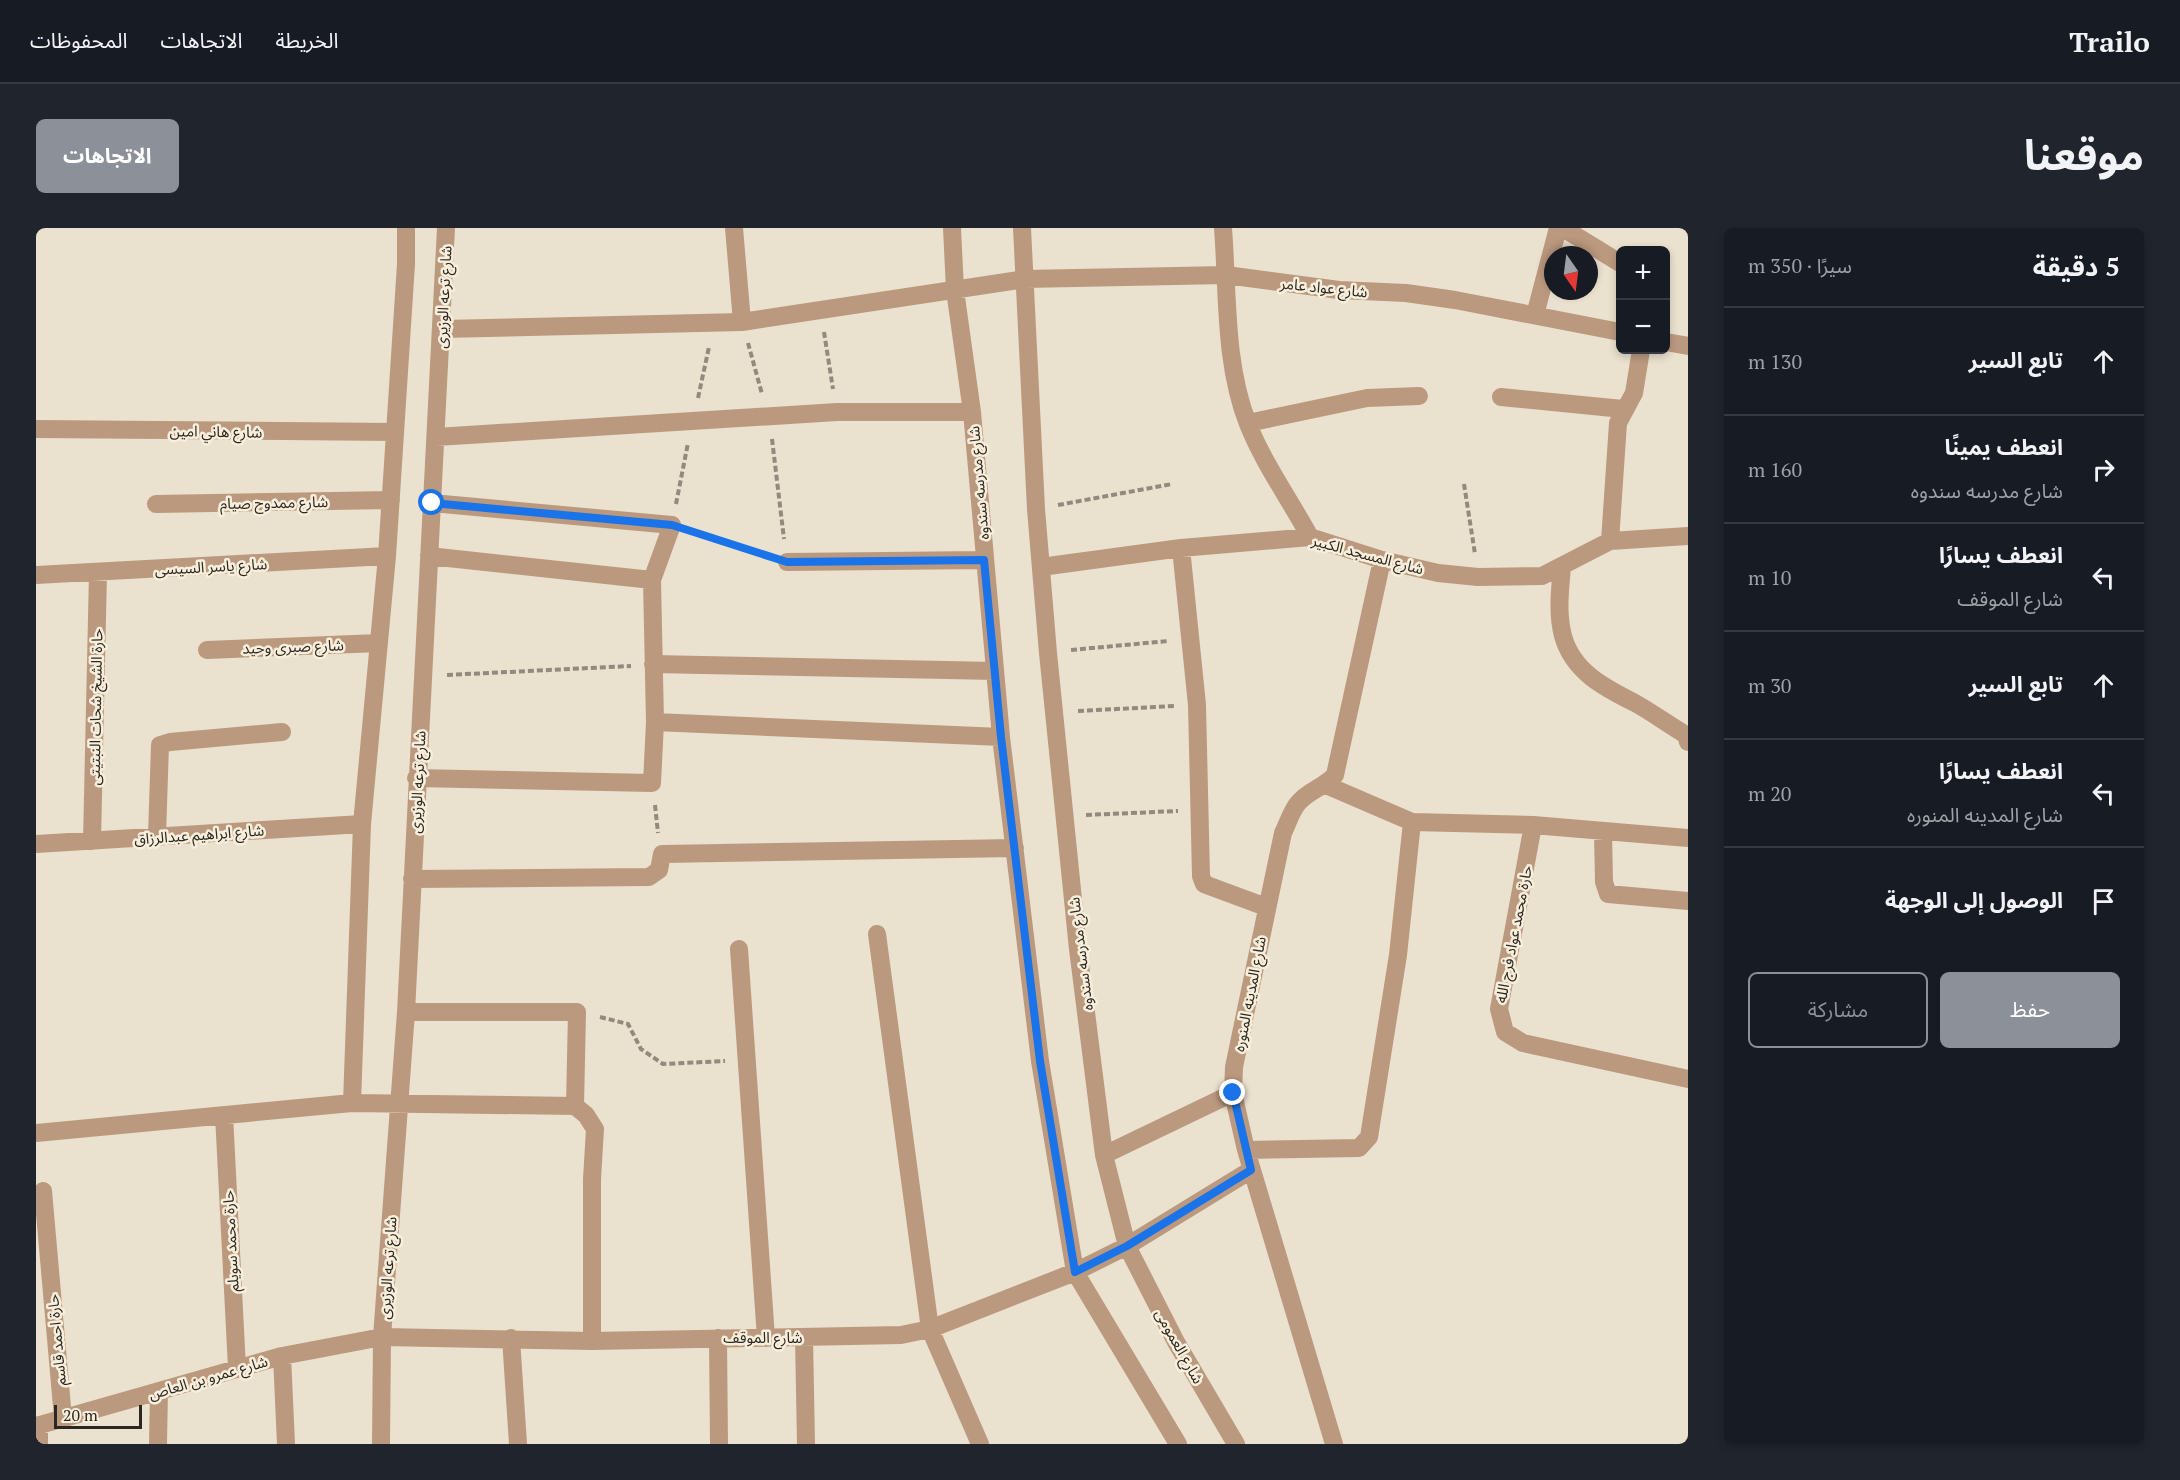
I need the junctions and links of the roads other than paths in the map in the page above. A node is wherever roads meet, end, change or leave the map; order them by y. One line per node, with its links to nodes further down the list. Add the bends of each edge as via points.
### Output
1 (406, 228): 26 (street)
2 (446, 228): 15 (street, شارع ترعه الوزيرى)
3 (734, 228): 14 (street)
4 (952, 228): 12 (street, شارع مدرسه سندوه)
5 (1022, 228): 11 (street, شارع مدرسه سندوه)
6 (1223, 228): 10 (street)
7 (1557, 228): 13 (street)
8 (1563, 228): 9 (street)
9 (1616, 261)
10 (1226, 274): 11 (street, شارع عواد عامر); 13 (street, شارع عواد عامر, via 1339,290 1455,300); 24 (street, via 1235,372)
11 (1025, 279): 12 (street, شارع عواد عامر); 40 (street, شارع مدرسه سندوه)
12 (955, 290): 14 (street, شارع عواد عامر); 23 (street, شارع مدرسه سندوه)
13 (1535, 315): 16 (street, شارع عواد عامر)
14 (742, 322): 15 (street, شارع عواد عامر)
15 (442, 329): 27 (street, شارع ترعه الوزيرى)
16 (1616, 331)
17 (1670, 343): 18 (street)
18 (1688, 346)
19 (1640, 354): 22 (street, via 1634,393)
20 (1419, 396): 24 (street, via 1367,398)
21 (1501, 397): 22 (street)
22 (1623, 410): 33 (street, via 1618,423)
23 (972, 412): 27 (street, via 837,412); 37 (street, شارع مدرسه سندوه)
24 (1248, 423): 32 (street)
25 (36, 429): 26 (street, شارع هاني امين)
26 (395, 432): 28 (street)
27 (436, 437): 29 (street, شارع ترعه الوزيرى)
28 (391, 500): 30 (street, شارع ممدوح صيام); 35 (street)
29 (432, 503): 36 (street, شارع ترعه الوزيرى); 44 (street, via 672,525)
30 (156, 504)
31 (1688, 536): 33 (street, شارع المسجد الكبير)
32 (1310, 537): 34 (street, شارع المسجد الكبير); 38 (street, شارع المسجد الكبير)
33 (1610, 541): 41 (street, شارع المسجد الكبير, via 1580,554)
34 (1181, 548): 40 (street, شارع المسجد الكبير); 66 (street, via 1197,705 1201,876 1204,884)
35 (387, 556): 42 (street, شارع ياسر السيسى); 45 (street)
36 (429, 556): 44 (street); 53 (street, شارع ترعه الوزيرى)
37 (984, 560): 39 (street); 48 (street, شارع مدرسه سندوه)
38 (1382, 560): 41 (street, شارع المسجد الكبير, via 1438,573 1478,577 1542,576); 54 (street, via 1335,775)
39 (787, 562)
40 (1041, 567): 78 (street, شارع مدرسه سندوه, via 1078,950)
41 (1563, 567): 52 (street, via 1558,606 1563,638 1576,661 1599,686 1686,735)
42 (98, 573): 43 (street, شارع ياسر السيسى); 61 (street, حارة الشيخ شحات النبتيتى)
43 (36, 574)
44 (652, 580): 47 (street)
45 (379, 643): 46 (street, شارع صبرى وحيد); 56 (street)
46 (207, 650)
47 (653, 664): 48 (street); 49 (street)
48 (994, 672): 51 (street, شارع مدرسه سندوه)
49 (655, 722): 51 (street); 53 (street, via 652,783)
50 (282, 732): 59 (street, via 160,746)
51 (1001, 737): 63 (street, شارع مدرسه سندوه)
52 (1688, 742)
53 (416, 778): 64 (street, شارع ترعه الوزيرى)
54 (1326, 785): 55 (street); 66 (street, شارع المدينه المنوره, via 1298,803 1283,833)
55 (1412, 822): 57 (street); 77 (street, via 1398,955 1369,1137 1359,1148)
56 (362, 824): 59 (street, شارع ابراهيم عبدالرزاق); 72 (street)
57 (1533, 825): 58 (street); 70 (street, حارة محمد عواد فرج الله, via 1499,1009 1505,1032 1522,1043)
58 (1603, 832): 60 (street); 65 (street, via 1604,882 1608,894)
59 (157, 836): 61 (street, شارع ابراهيم عبدالرزاق)
60 (1688, 838)
61 (92, 841): 62 (street, شارع ابراهيم عبدالرزاق)
62 (36, 844)
63 (1015, 848): 64 (street, via 662,854 659,870 649,877); 82 (street, شارع مدرسه سندوه, via 1040,1061)
64 (412, 879): 69 (street, شارع ترعه الوزيرى)
65 (1688, 901)
66 (1266, 907): 71 (street, شارع المدينه المنوره, via 1234,1067)
67 (877, 933): 83 (street)
68 (739, 949): 88 (street)
69 (406, 1012): 73 (street, شارع ترعه الوزيرى); 74 (street, via 577,1012)
70 (1688, 1079)
71 (1233, 1093): 77 (street, شارع المدينه المنوره); 78 (street)
72 (352, 1103): 73 (street); 75 (street)
73 (399, 1104): 74 (street); 84 (street, شارع ترعه الوزيرى)
74 (575, 1106): 89 (street, via 594,1129)
75 (224, 1115): 76 (street); 91 (street, حارة محمد سويلم)
76 (36, 1133)
77 (1246, 1150): 79 (street, شارع المدينه المنوره)
78 (1104, 1155): 81 (street, شارع مدرسه سندوه)
79 (1251, 1170): 81 (street, شارع الموقف); 105 (street, شارع المدينه المنوره)
80 (42, 1191): 93 (street, حارة احمد قاسم)
81 (1127, 1246): 82 (street, شارع الموقف); 104 (street, شارع العمومى, via 1176,1342)
82 (1075, 1272): 83 (street, شارع الموقف); 103 (street)
83 (930, 1329): 85 (street, شارع الموقف, via 901,1335); 102 (street)
84 (382, 1337): 86 (street, شارع الموقف); 90 (street, شارع عمرو بن العاص); 98 (street, شارع ترعه الوزيرى)
85 (804, 1337): 88 (street, شارع الموقف); 101 (street)
86 (511, 1338): 89 (street, شارع الموقف); 99 (street)
87 (718, 1338): 88 (street, شارع الموقف); 89 (street, شارع الموقف); 100 (street)
88 (766, 1338)
89 (592, 1341)
90 (282, 1356): 91 (street, شارع عمرو بن العاص); 97 (street)
91 (237, 1368): 92 (street, شارع عمرو بن العاص)
92 (159, 1391): 93 (street, شارع عمرو بن العاص); 96 (street)
93 (63, 1418): 94 (street, شارع عمرو بن العاص)
94 (38, 1425): 95 (street)
95 (39, 1444)
96 (158, 1444)
97 (286, 1444)
98 (381, 1444)
99 (518, 1444)
100 (719, 1444)
101 (806, 1444)
102 (980, 1444)
103 (1178, 1444)
104 (1236, 1444)
105 (1334, 1444)

